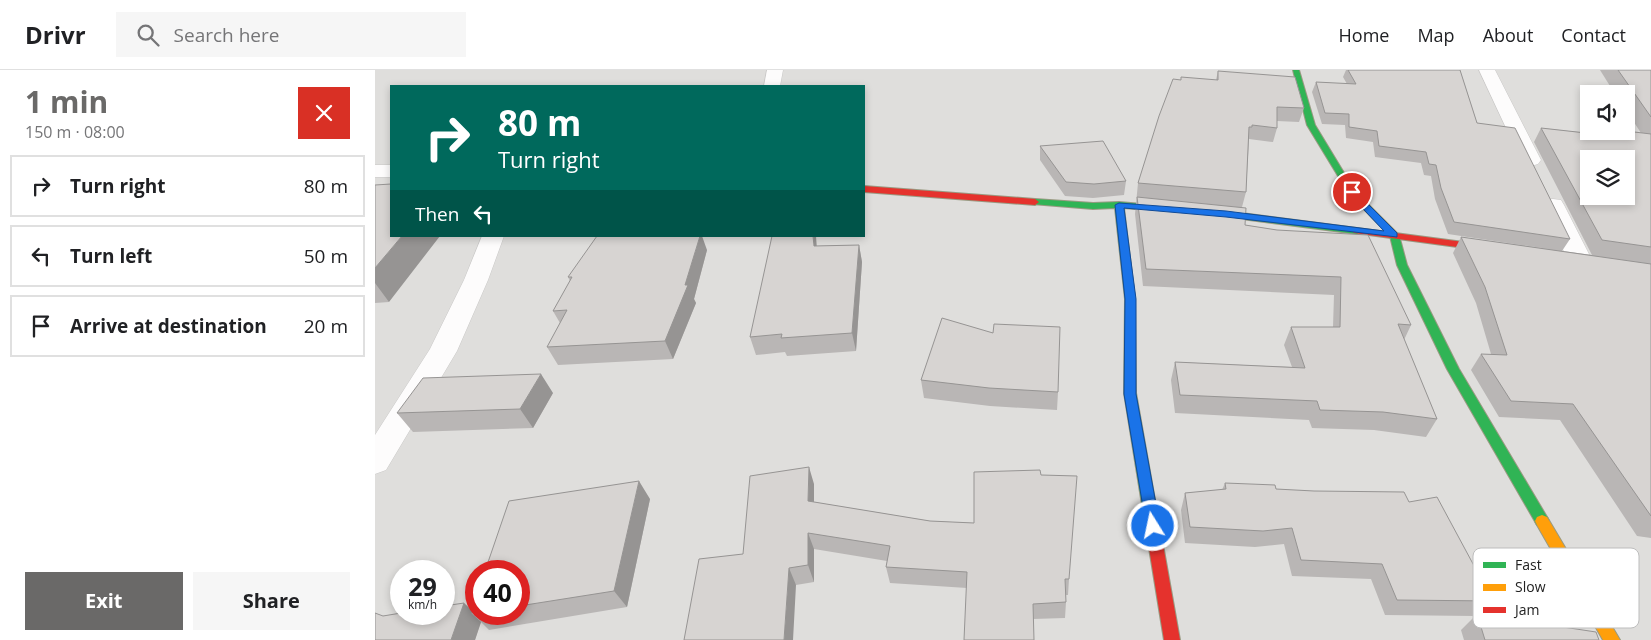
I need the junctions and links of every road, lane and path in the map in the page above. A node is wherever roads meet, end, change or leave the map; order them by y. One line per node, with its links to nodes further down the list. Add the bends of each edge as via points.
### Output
1 (775, 70): 4 (street)
2 (1295, 70): 9 (street, via 1311,125 1352,192)
3 (1487, 70): 12 (street)
4 (772, 85)
5 (390, 171): 6 (street)
6 (375, 172)
7 (865, 189): 8 (street, via 1007,201)
8 (1119, 205): 9 (street, via 1226,214); 16 (street, via 1130,299 1130,394)
9 (1394, 235): 11 (street); 14 (street, via 1402,265 1453,369)
10 (493, 237): 13 (street, via 443,351)
11 (1502, 251)
12 (1581, 262)
13 (375, 461)
14 (1558, 548)
15 (1605, 628): 17 (street)
16 (1172, 640)
17 (1612, 640)

